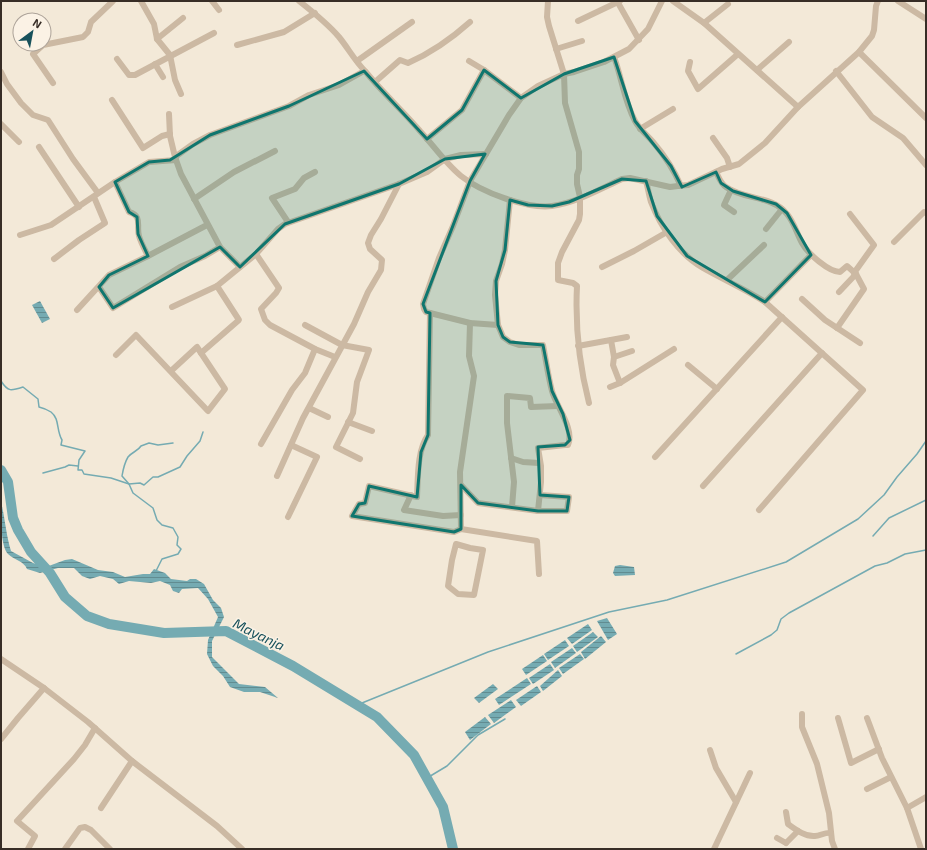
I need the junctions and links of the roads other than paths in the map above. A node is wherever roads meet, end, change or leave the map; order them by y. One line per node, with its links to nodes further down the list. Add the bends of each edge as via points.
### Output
1 (113, 1): 43 (street, via 91,22 88,32 82,37 43,44 33,54)
2 (143, 1): 21 (street, via 154,24)
3 (212, 1): 12 (street)
4 (299, 1): 13 (street)
5 (548, 1): 26 (street, via 547,17)
6 (662, 1): 22 (street, via 648,29)
7 (673, 1): 19 (street)
8 (878, 1): 27 (street, via 872,36)
9 (898, 1): 15 (street)
10 (618, 2): 16 (street); 22 (street)
11 (728, 4): 19 (street)
12 (219, 10)
13 (315, 13): 25 (street, via 284,32); 32 (street, via 339,37)
14 (183, 18): 21 (street)
15 (926, 19)
16 (578, 21)
17 (412, 22): 32 (street)
18 (470, 22): 44 (street, via 450,40 415,60 408,63 400,60)
19 (704, 23): 28 (street)
20 (214, 33): 29 (street)
21 (157, 39): 29 (street)
22 (639, 40): 30 (street)
23 (582, 41): 26 (street)
24 (789, 42): 37 (street)
25 (237, 46)
26 (556, 49): 41 (street)
27 (859, 52): 39 (street); 52 (street)
28 (738, 54): 34 (street, via 698,89 688,71); 37 (street)
29 (170, 55): 35 (street); 46 (street, via 175,80)
30 (614, 57): 41 (street); 54 (street, via 625,96)
31 (116, 59): 35 (street, via 132,76)
32 (357, 61): 38 (street)
33 (469, 61): 36 (street)
34 (690, 62)
35 (155, 64): 42 (street)
36 (484, 70): 47 (street); 57 (street, via 462,110)
37 (757, 70): 49 (street)
38 (364, 71): 44 (street); 62 (street, via 339,85 309,95 289,106 210,135)
39 (836, 71): 49 (street); 64 (street, via 872,117 903,138)
40 (1, 72): 45 (street)
41 (564, 74): 47 (street, via 538,86); 75 (street, via 565,103 579,152 577,184)
42 (162, 77)
43 (53, 82)
44 (375, 82): 57 (street)
45 (4, 86): 74 (street, via 33,115 48,120)
46 (182, 94)
47 (521, 98): 61 (street)
48 (112, 100): 55 (street, via 143,148)
49 (798, 107): 65 (street, via 765,143 739,164)
50 (673, 109): 54 (street)
51 (169, 114): 55 (street)
52 (926, 118)
53 (1, 124): 58 (street)
54 (640, 130): 72 (street, via 671,166)
55 (170, 134): 62 (street)
56 (713, 138): 65 (street)
57 (427, 139): 63 (street)
58 (19, 142)
59 (39, 147): 78 (street)
60 (275, 151): 76 (street, via 234,172)
61 (486, 154): 63 (street, via 461,155); 70 (street)
62 (176, 158): 69 (street, via 149,162); 76 (street)
63 (445, 159): 70 (street); 71 (street, via 427,172)
64 (926, 165)
65 (730, 167): 67 (street)
66 (315, 172): 83 (street, via 304,178 295,189 272,198)
67 (716, 172): 72 (street); 73 (street, via 721,183)
68 (646, 181): 72 (street, via 670,187); 75 (street, via 622,179); 86 (street, via 650,201)
69 (114, 182): 74 (street); 93 (street, via 129,212 137,217 138,234)
70 (470, 182): 77 (street); 106 (street, via 439,258 424,304 424,309)
71 (399, 184): 83 (street); 115 (street, via 368,243 370,249 382,260 381,270)
72 (681, 186)
73 (731, 190): 79 (street, via 776,204); 80 (street, via 724,205)
74 (96, 195): 78 (street); 94 (street, via 105,223)
75 (580, 197): 77 (street, via 569,202 543,206); 116 (street, via 579,220 562,252 557,275 559,282 573,283 577,286)
76 (194, 199): 84 (street)
77 (510, 200): 110 (street, via 502,264 496,280)
78 (79, 207): 87 (street, via 51,225)
79 (782, 209): 85 (street); 92 (street)
80 (734, 212)
81 (926, 212): 88 (street)
82 (850, 214): 97 (street, via 874,245)
83 (288, 222): 91 (street, via 278,229)
84 (207, 225): 90 (street); 93 (street)
85 (766, 229)
86 (667, 232): 96 (street); 98 (street, via 686,256 702,268)
87 (20, 235)
88 (894, 242)
89 (764, 245): 98 (street)
90 (220, 247): 95 (street); 99 (street, via 113,308)
91 (256, 254): 95 (street); 117 (street, via 279,288 261,309 265,320)
92 (811, 254): 97 (street, via 830,270 840,272 847,266); 103 (street)
93 (148, 256): 99 (street, via 109,275)
94 (54, 259)
95 (240, 267): 100 (street)
96 (602, 267)
97 (855, 274): 101 (street); 111 (street, via 864,289)
98 (727, 280): 103 (street)
99 (99, 286): 105 (street)
100 (217, 286): 104 (street); 120 (street, via 238,320)
101 (839, 292)
102 (802, 299): 111 (street)
103 (765, 302): 107 (street)
104 (172, 307)
105 (77, 310)
106 (430, 313): 108 (street); 146 (street, via 428,435 421,452 417,497)
107 (782, 317): 121 (street); 129 (street)
108 (470, 323): 110 (street); 143 (street, via 469,356 474,376 460,472)
109 (305, 325): 115 (street)
110 (498, 325): 131 (street, via 503,338 510,342 520,345 542,345)
111 (837, 328): 114 (street)
112 (627, 337): 113 (street)
113 (611, 340): 116 (street); 124 (street)
114 (860, 343)
115 (342, 345): 123 (street); 134 (street, via 369,350 357,382 353,413)
116 (578, 346): 130 (street)
117 (315, 349): 123 (street); 136 (street, via 305,374 292,390)
118 (674, 349): 127 (street)
119 (632, 351): 124 (street)
120 (201, 353): 126 (street, via 197,347); 126 (street, via 225,389 208,411)
121 (822, 354): 144 (street); 148 (street, via 863,390)
122 (116, 355): 126 (street, via 136,335)
123 (335, 357): 132 (street)
124 (614, 357): 127 (street, via 613,365)
125 (688, 365): 129 (street)
126 (171, 371)
127 (620, 383): 128 (street)
128 (610, 387)
129 (717, 389): 138 (street)
130 (589, 403)
131 (558, 406): 139 (street, via 532,407 530,398 507,396); 141 (street, via 563,414 570,440 565,446 538,448)
132 (308, 408): 133 (street); 137 (street)
133 (328, 417)
134 (348, 422): 135 (street); 140 (street, via 336,447)
135 (372, 431)
136 (261, 444)
137 (291, 445): 142 (street); 151 (street, via 317,457)
138 (655, 457)
139 (511, 458): 141 (street); 147 (street, via 514,482)
140 (360, 459)
141 (540, 463): 145 (street)
142 (276, 476)
143 (461, 485): 147 (street, via 478,503); 150 (street)
144 (703, 486)
145 (540, 494): 149 (street); 149 (street, via 570,497 568,511)
146 (411, 495): 150 (street, via 404,510 443,516); 152 (street, via 369,486 365,503 359,504 352,516 454,532)
147 (512, 507): 149 (street)
148 (760, 510)
149 (538, 511)
150 (461, 515): 152 (street)
151 (288, 517)
152 (460, 529): 153 (street, via 537,541)
153 (539, 574)
154 (450, 576): 154 (street, via 456,544 483,550 474,595 458,594 448,586)
155 (1, 659): 156 (street)
156 (44, 688): 160 (street); 161 (street)
157 (802, 714): 174 (street, via 802,727 817,764 829,813)
158 (838, 718): 162 (street, via 851,763)
159 (867, 718): 162 (street)
160 (95, 728): 164 (street); 177 (street, via 85,746 17,821 35,836)
161 (1, 740)
162 (879, 749): 166 (street)
163 (710, 750): 169 (street, via 716,768)
164 (132, 761): 170 (street); 180 (street, via 217,826)
165 (750, 773): 169 (street)
166 (892, 777): 167 (street); 171 (street)
167 (867, 789)
168 (926, 797): 171 (street)
169 (736, 802): 181 (street)
170 (101, 808)
171 (906, 808): 183 (street)
172 (786, 812): 173 (street, via 788,824)
173 (798, 831): 174 (street, via 809,836); 176 (street)
174 (831, 834): 182 (street)
175 (777, 838): 176 (street)
176 (786, 846)
177 (28, 849)
178 (64, 849): 179 (street, via 80,828 85,827)
179 (110, 849)
180 (242, 849)
181 (714, 849)
182 (835, 849)
183 (921, 849)

